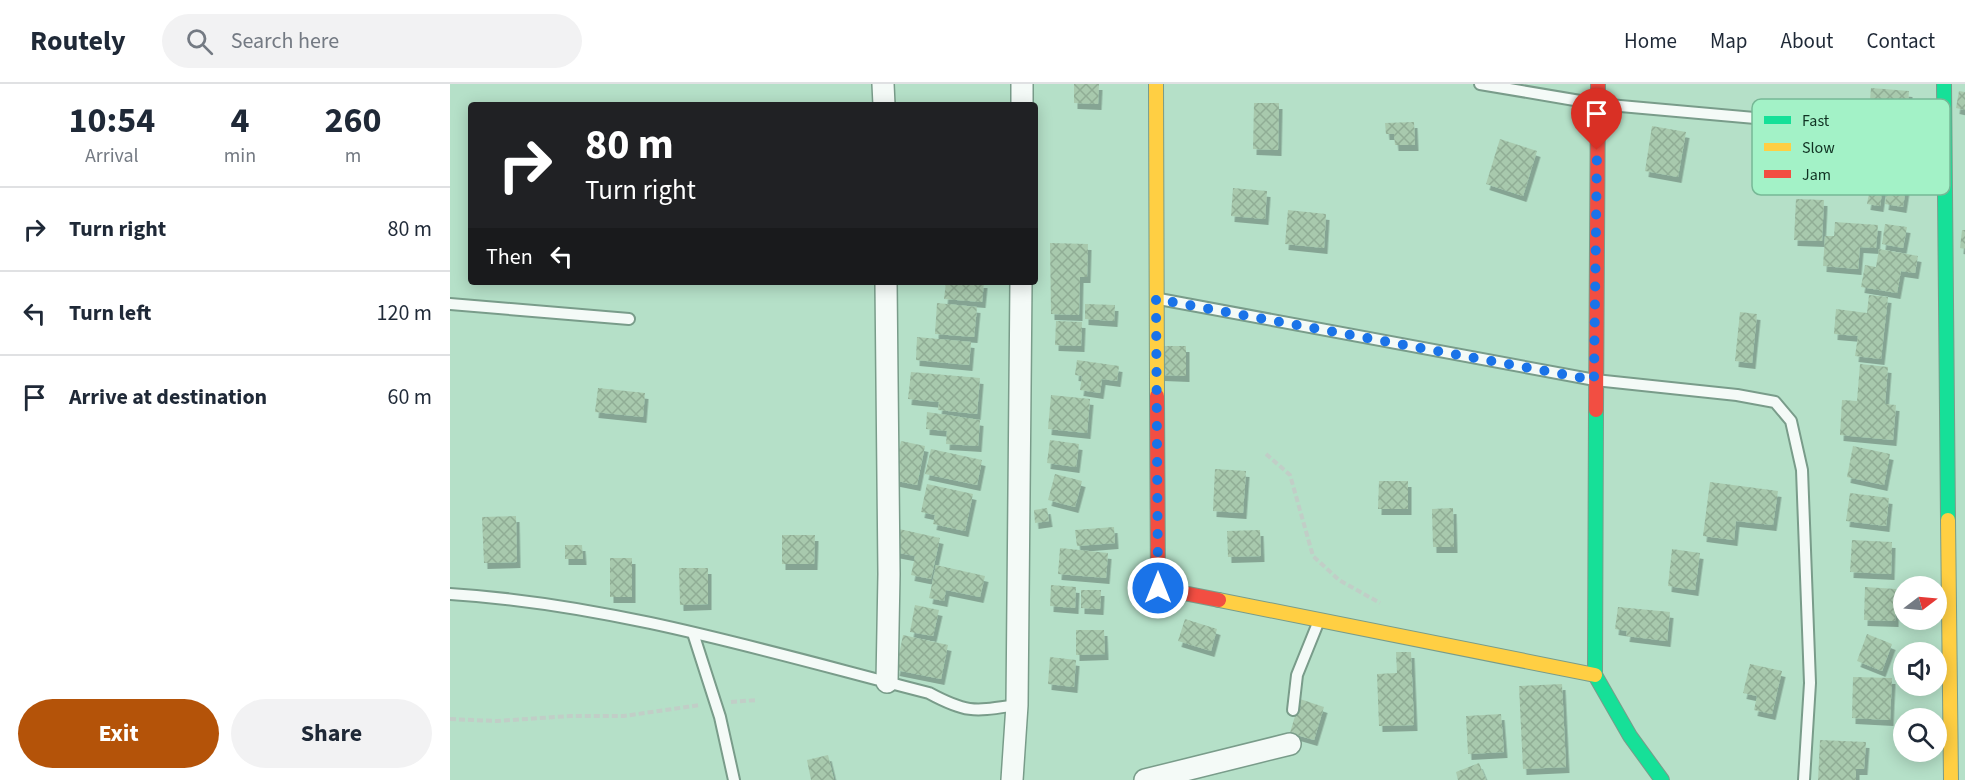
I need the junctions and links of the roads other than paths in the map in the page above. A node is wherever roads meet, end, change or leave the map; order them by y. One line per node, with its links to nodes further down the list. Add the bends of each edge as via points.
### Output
1 (883, 84): 8 (street)
2 (1022, 84): 9 (street)
3 (1156, 84): 15 (street)
4 (1480, 84): 10 (lane)
5 (1598, 84): 10 (street)
6 (1944, 84): 7 (street)
7 (1944, 99)
8 (884, 102)
9 (1022, 102)
10 (1598, 104): 11 (lane); 18 (street)
11 (1752, 119)
12 (1945, 195): 32 (street)
13 (886, 285): 23 (street)
14 (1020, 285): 24 (street)
15 (1156, 299): 18 (lane); 20 (street, via 1158,588)
16 (450, 304): 17 (lane)
17 (629, 320)
18 (1594, 380): 22 (street); 31 (lane, via 1776,402 1791,421 1802,470 1810,683)
19 (450, 594): 21 (lane, via 596,613)
20 (1319, 620): 22 (street); 25 (lane, via 1297,675)
21 (693, 633): 23 (lane); 27 (lane)
22 (1595, 675): 30 (street, via 1630,736)
23 (887, 682): 24 (lane, via 929,693 957,709)
24 (1017, 705): 28 (street)
25 (1293, 710)
26 (1290, 744): 29 (street)
27 (734, 780)
28 (1012, 780)
29 (1145, 780)
30 (1662, 780)
31 (1804, 780)
32 (1951, 780)

